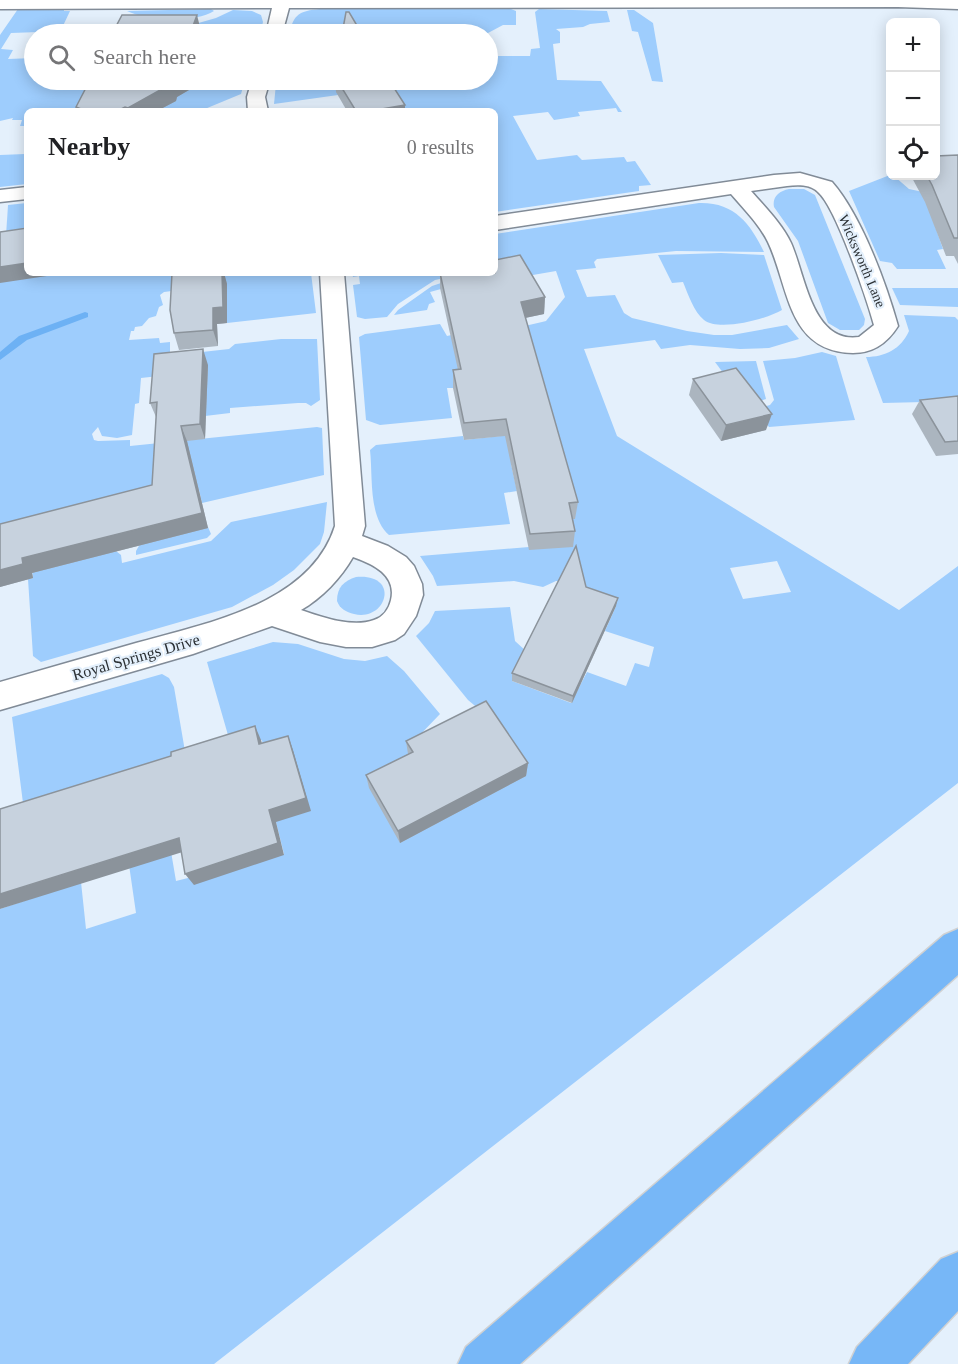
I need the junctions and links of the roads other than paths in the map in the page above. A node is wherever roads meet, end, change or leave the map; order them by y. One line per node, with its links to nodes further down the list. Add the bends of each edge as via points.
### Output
1 (283, 2): 2 (street); 3 (street); 4 (street)
2 (0, 4)
3 (958, 4)
4 (277, 24)
5 (258, 90): 6 (street)
6 (258, 108)
7 (736, 187): 7 (street, Wicksworth Lane, via 787,180 826,187 836,199 884,315 886,326 880,338 854,345 837,343 810,325 779,242); 10 (street, Wicksworth Lane)
8 (24, 193): 9 (street)
9 (0, 196)
10 (498, 223)
11 (332, 276): 12 (street, Royal Springs Drive, via 349,495 350,526)
12 (345, 542): 13 (street, Royal Springs Drive, via 333,564 318,578); 13 (street, via 396,566 406,581 408,600 402,615 391,626 374,634 350,635)
13 (269, 612): 14 (street, Royal Springs Drive, via 210,636)
14 (0, 696)
15 (958, 949): 17 (highway)
16 (958, 1276): 18 (highway)
17 (483, 1364)
18 (874, 1364)

